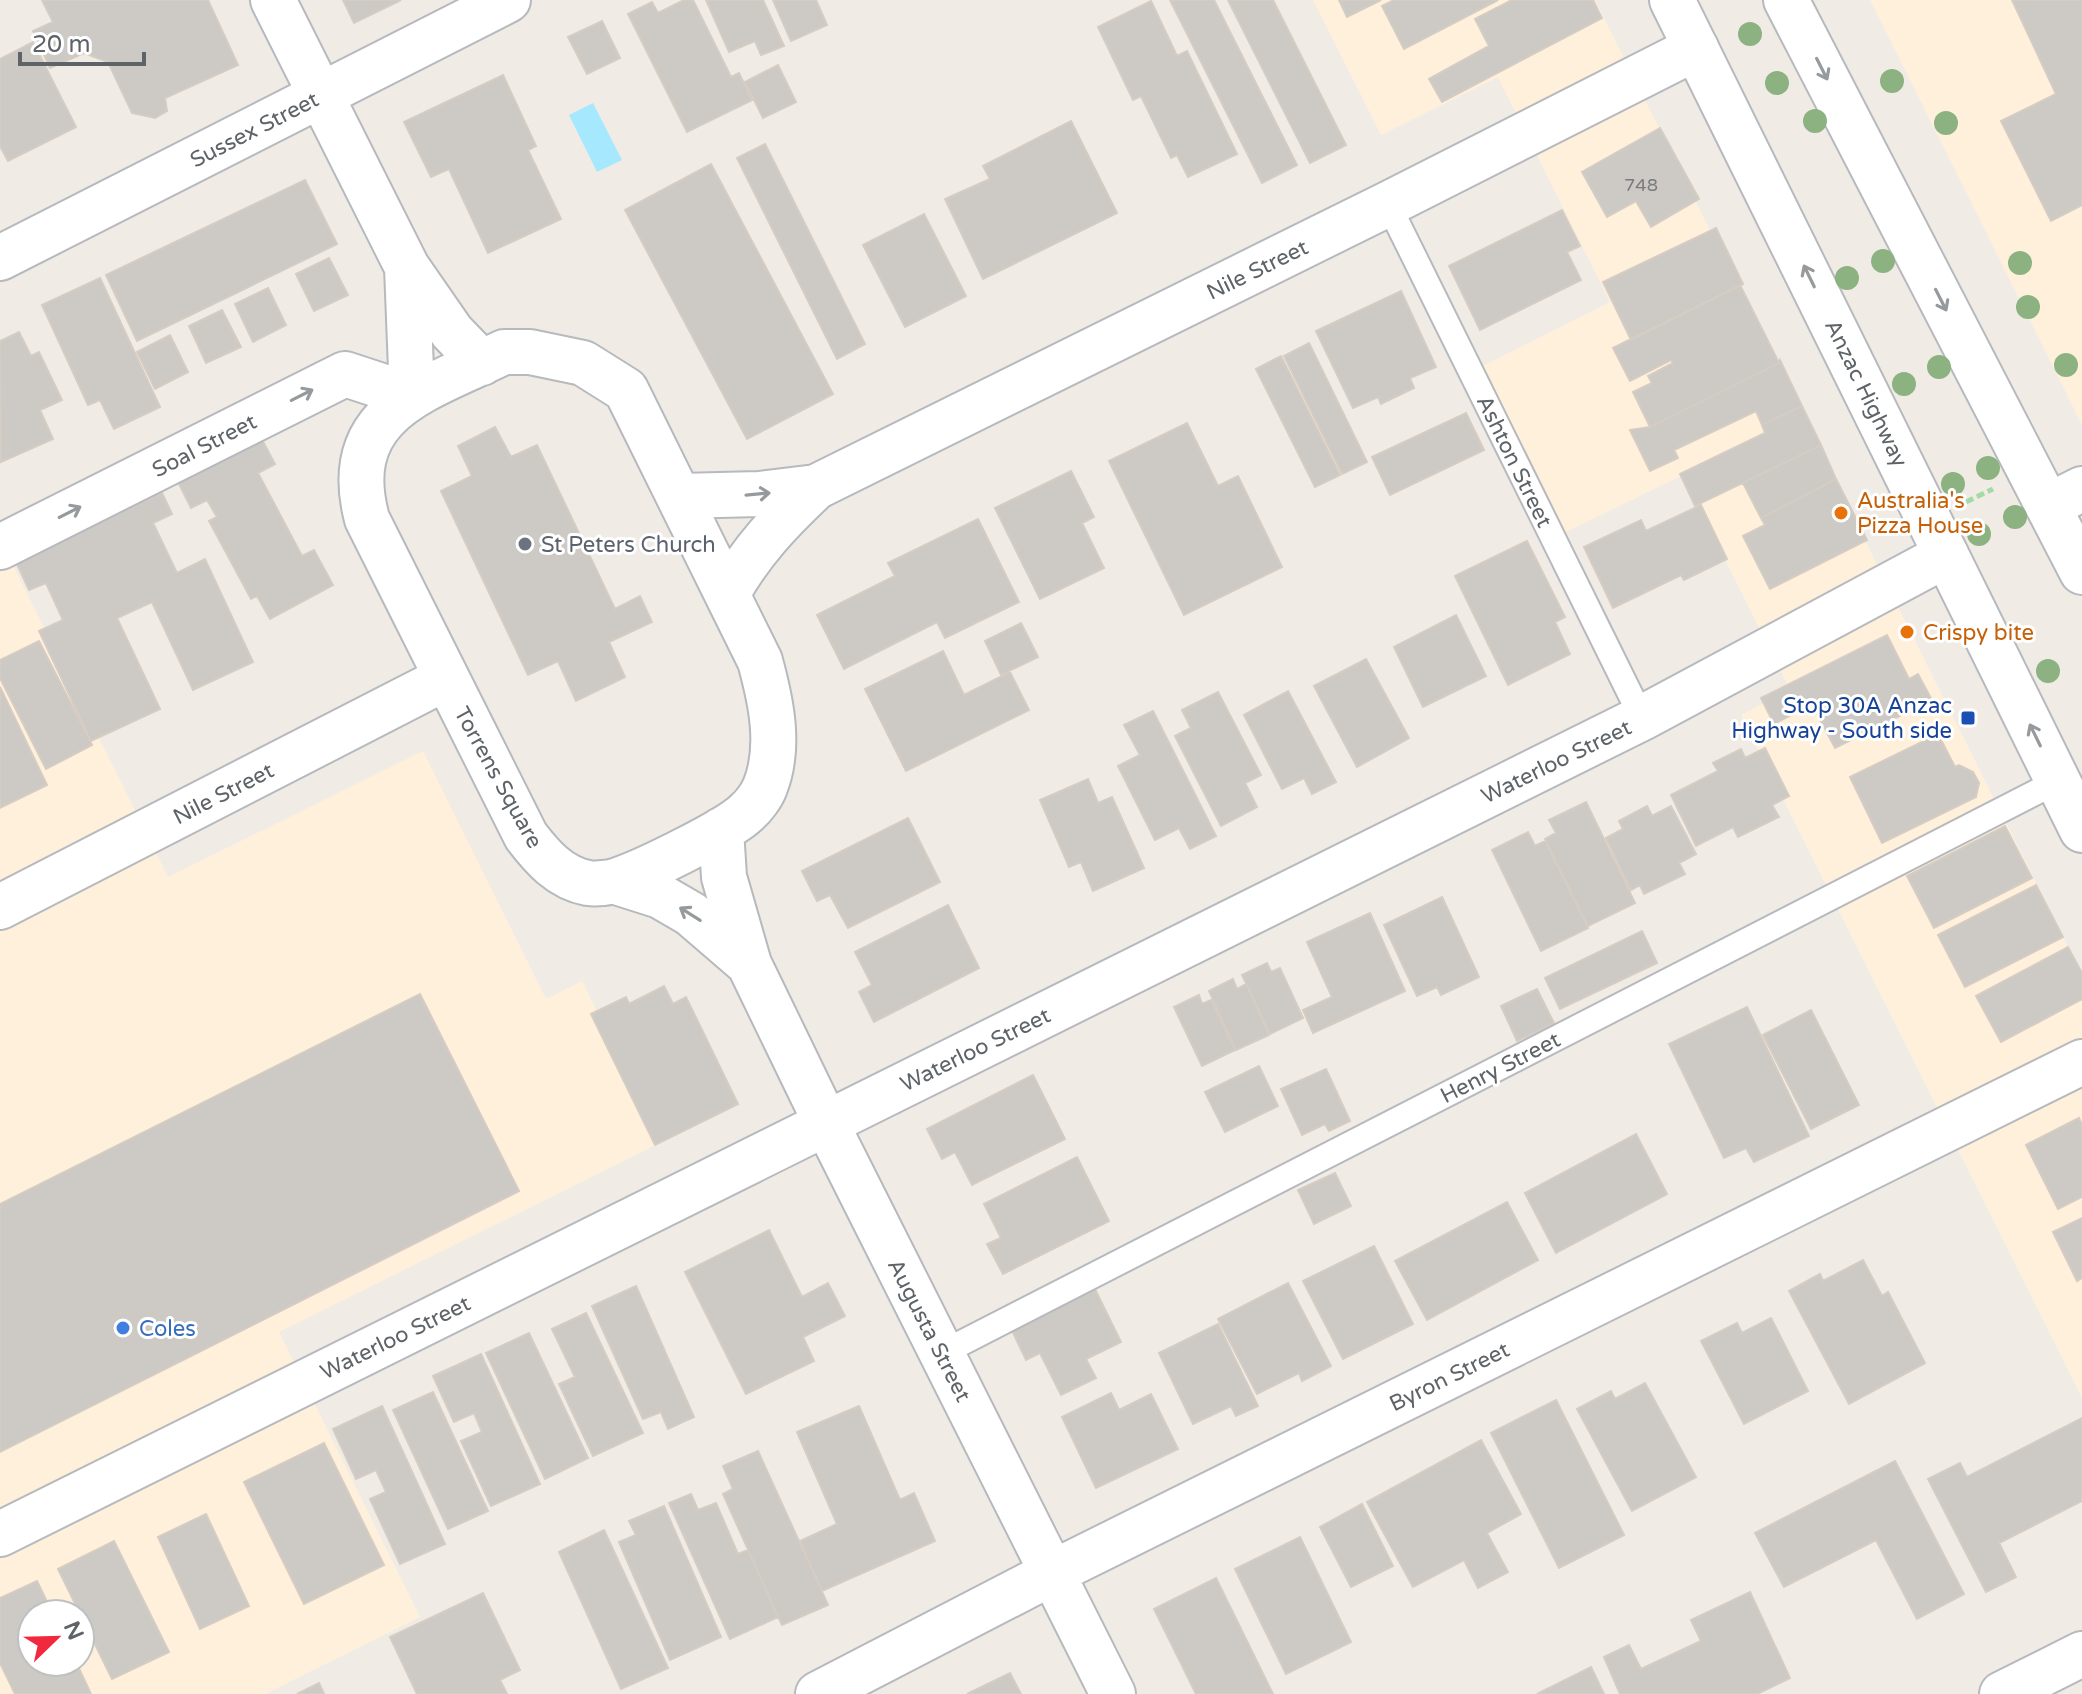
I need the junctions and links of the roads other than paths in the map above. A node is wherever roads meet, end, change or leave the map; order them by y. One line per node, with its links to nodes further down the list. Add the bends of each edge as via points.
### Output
1 (273, 0): 5 (street)
2 (508, 0): 5 (street, Sussex Street)
3 (1786, 0): 12 (street, one-way to 12)
4 (1683, 19): 6 (street, Nile Street); 14 (street, Anzac Highway, one-way to 4)
5 (321, 94): 7 (street, Sussex Street); 8 (street)
6 (1388, 204): 11 (street, Nile Street); 19 (lane, Ashton Street)
7 (0, 258)
8 (407, 267): 9 (street, via 452,332); 10 (street)
9 (482, 363): 10 (street, Torrens Square); 13 (street, Torrens Square, via 504,352 530,352 583,363 626,390)
10 (412, 396): 15 (street, Soal Street, one-way to 10, via 345,374); 18 (street, Torrens Square, via 376,427 365,450 361,496 367,519)
11 (816, 487): 13 (street, Nile Street, one-way to 11); 17 (street, Nile Street, via 775,526)
12 (2053, 489): 16 (street)
13 (680, 496): 17 (street, Torrens Square)
14 (1938, 538): 19 (street, Waterloo Street); 20 (street, Anzac Highway, one-way to 14)
15 (0, 547)
16 (2082, 572)
17 (728, 593): 21 (street, Torrens Square, via 760,661 772,716 772,762 764,790 746,813)
18 (446, 678): 23 (street, Torrens Square, via 526,836 546,861 588,883); 24 (street, Nile Street)
19 (1642, 718): 27 (street, Waterloo Street)
20 (2058, 781): 22 (street, Anzac Highway); 28 (lane, Henry Street)
21 (721, 830): 23 (street, Torrens Square); 25 (street, Augusta Street, via 724,877)
22 (2082, 830)
23 (616, 882): 25 (street, Augusta Street, one-way to 23, via 671,902)
24 (0, 907)
25 (749, 964): 27 (street, Augusta Street)
26 (2082, 1062): 30 (street, Byron Street)
27 (826, 1123): 28 (street, Augusta Street); 29 (street, Waterloo Street)
28 (942, 1353): 30 (street, Augusta Street)
29 (0, 1534)
30 (1052, 1573): 32 (street, Byron Street); 33 (street, Augusta Street)
31 (2082, 1654): 34 (street)
32 (818, 1694)
33 (1113, 1694)
34 (2002, 1694)

